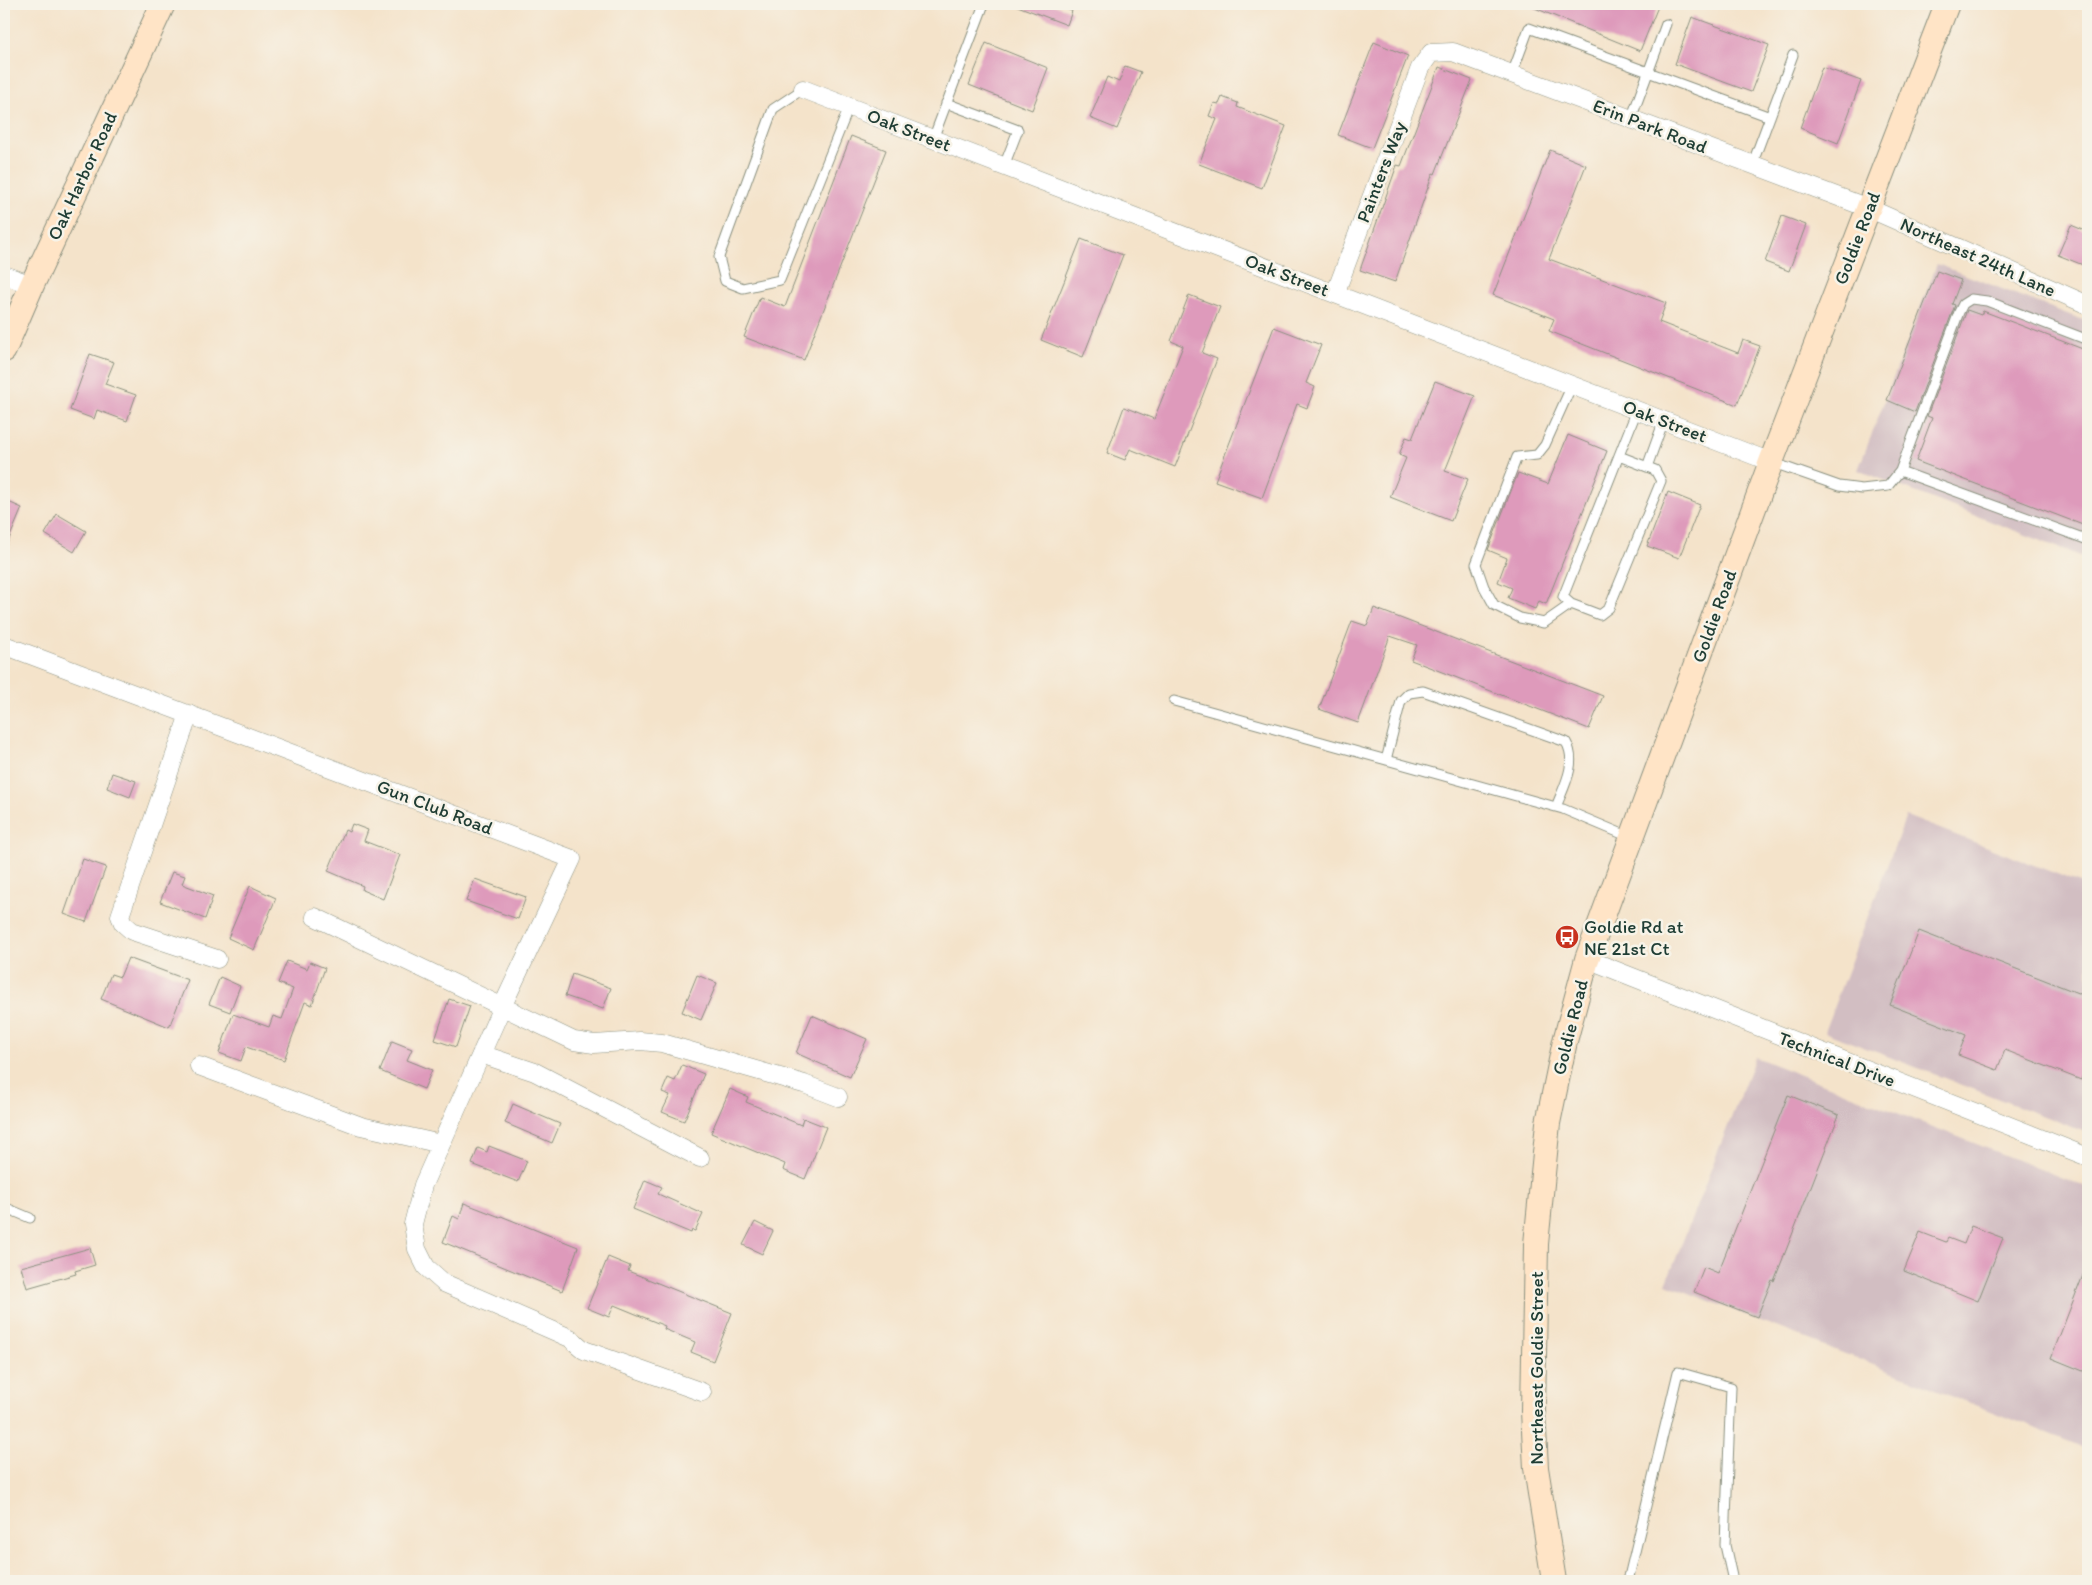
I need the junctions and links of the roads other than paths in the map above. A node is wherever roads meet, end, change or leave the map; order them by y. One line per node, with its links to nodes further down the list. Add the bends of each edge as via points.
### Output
1 (163, 4): 19 (street, Oak Harbor Road)
2 (984, 4): 10 (lane)
3 (1947, 4): 17 (street, Goldie Road)
4 (1666, 24): 7 (lane)
5 (1431, 53): 8 (street, Erin Park Road, via 1453,52); 20 (street, Painters Way, via 1420,68)
6 (1793, 55): 12 (lane)
7 (1648, 72): 8 (lane, via 1529,28); 12 (lane); 13 (lane)
8 (1512, 74): 13 (street, Erin Park Road)
9 (803, 89): 11 (street, Oak Street); 11 (lane, via 773,109 719,257 725,281 743,288 780,280)
10 (946, 103): 14 (lane); 16 (lane, via 1018,130)
11 (849, 106): 14 (street, Oak Street)
12 (1770, 117): 15 (lane)
13 (1631, 119): 15 (street, Erin Park Road)
14 (933, 139): 16 (street, Oak Street)
15 (1752, 164): 17 (street, Erin Park Road)
16 (1004, 166): 20 (street, Oak Street)
17 (1868, 208): 21 (street, Northeast 24th Lane); 28 (street, Goldie Road)
18 (4, 276): 19 (street)
19 (32, 285): 23 (street, Oak Harbor Road)
20 (1335, 294): 24 (street, Oak Street)
21 (2088, 305)
22 (2088, 340): 30 (lane, via 1987,301 1970,299 1958,312)
23 (4, 350)
24 (1572, 385): 25 (street, Oak Street); 32 (lane, via 1545,445 1537,455 1517,458 1476,564 1494,605 1520,618 1544,623)
25 (1637, 410): 26 (street, Oak Street); 27 (lane)
26 (1664, 420): 28 (street, Oak Street); 29 (lane)
27 (1619, 456): 29 (lane); 32 (lane, via 1563,597)
28 (1771, 462): 30 (lane, via 1840,486 1862,489 1888,486); 38 (street, Goldie Road)
29 (1647, 467): 32 (lane, via 1655,470 1660,481 1609,608 1600,616)
30 (1900, 470): 31 (lane)
31 (2088, 540)
32 (1571, 604)
33 (4, 645): 35 (street, Gun Club Road)
34 (1174, 701): 36 (lane)
35 (189, 714): 40 (street, via 120,916 132,931); 42 (street, Gun Club Road, via 572,859)
36 (1386, 760): 37 (lane); 37 (lane, via 1401,701 1409,694 1423,691 1566,742 1572,763)
37 (1556, 807): 38 (lane)
38 (1632, 838): 41 (street, Goldie Road)
39 (315, 917): 42 (street)
40 (217, 959)
41 (1587, 960): 47 (street, Technical Drive); 51 (street, Goldie Road, via 1565,1041 1548,1123)
42 (502, 1007): 43 (street, Gun Club Road); 45 (street, via 574,1040 594,1044 662,1043)
43 (481, 1054): 46 (street, Gun Club Road); 48 (street, via 535,1072)
44 (198, 1066): 46 (street, via 361,1126)
45 (838, 1097)
46 (441, 1144): 52 (street, Gun Club Road, via 423,1185 413,1224 417,1249 426,1267 444,1283 570,1338 584,1350)
47 (2088, 1157)
48 (700, 1158)
49 (4, 1206): 50 (lane)
50 (30, 1218)
51 (1536, 1244): 53 (street, Northeast Goldie Street, via 1533,1412 1536,1468)
52 (702, 1392)
53 (1554, 1581)
54 (1628, 1581): 55 (lane, via 1678,1372 1731,1386 1725,1545)
55 (1733, 1581)

